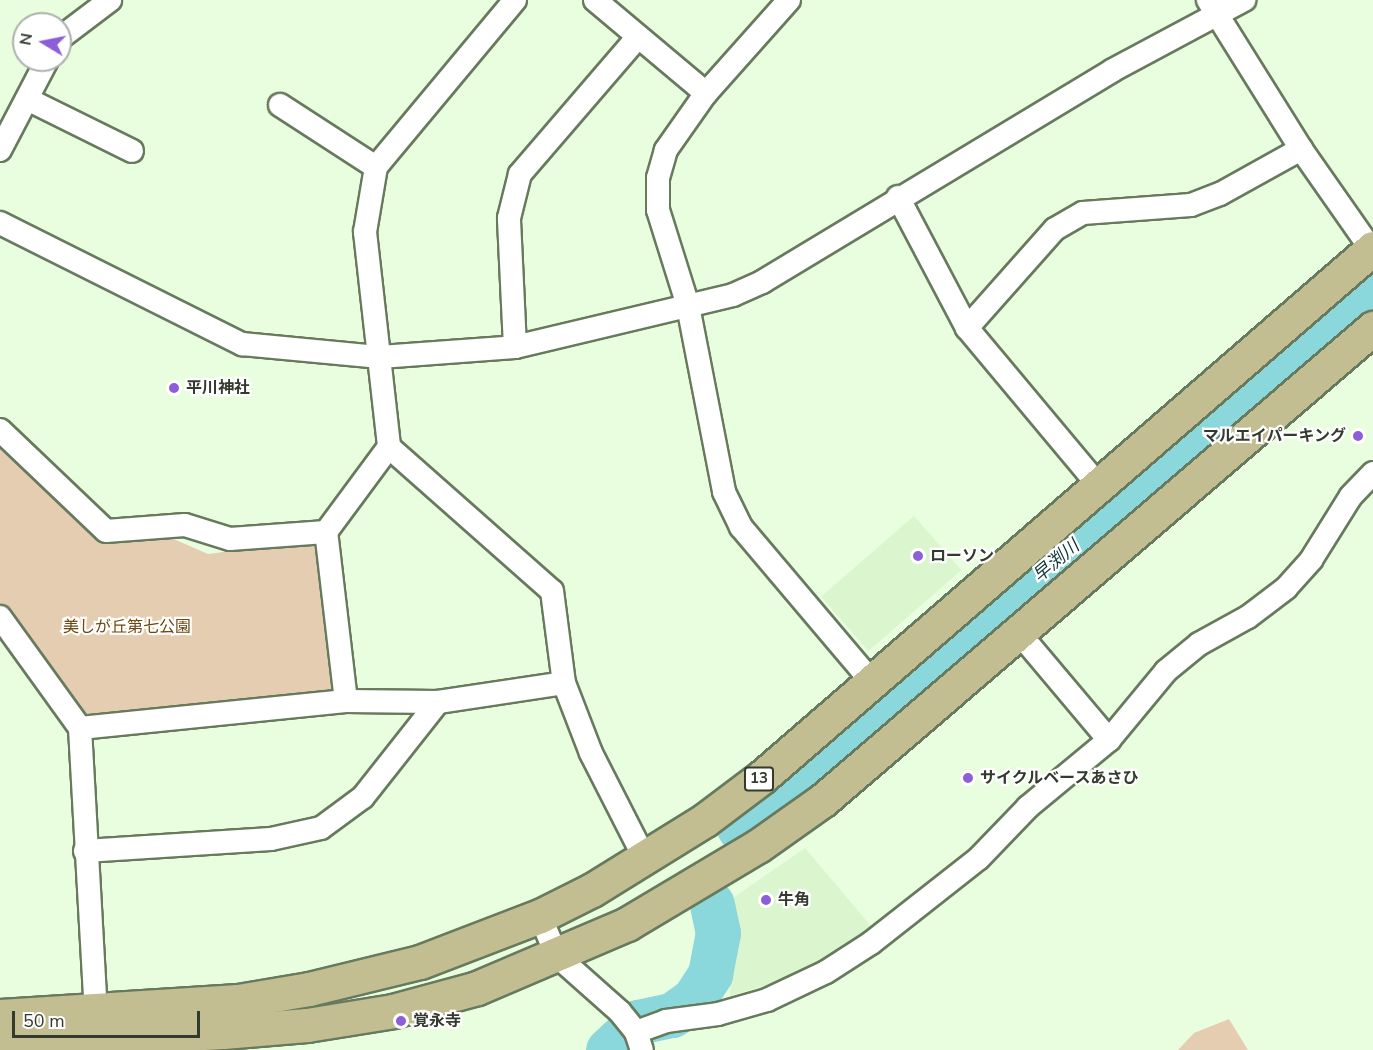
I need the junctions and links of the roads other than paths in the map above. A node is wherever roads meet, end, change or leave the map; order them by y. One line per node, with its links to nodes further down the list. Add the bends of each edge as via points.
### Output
1 (110, 0): 7 (street)
2 (515, 0): 16 (street)
3 (595, 0): 8 (street)
4 (789, 0): 10 (street)
5 (1244, 0): 6 (street)
6 (1213, 7): 13 (street); 17 (street)
7 (72, 29)
8 (637, 38): 10 (street); 23 (street, via 520,174 509,218)
9 (41, 72): 11 (street)
10 (706, 93): 20 (street, via 666,150 658,178 658,210)
11 (27, 99): 14 (street); 15 (street)
12 (280, 105): 16 (street)
13 (1301, 149): 19 (street); 21 (street, via 1221,194 1191,205 1083,213 1055,229)
14 (0, 150)
15 (132, 151)
16 (376, 167): 24 (street, via 365,232)
17 (897, 197): 20 (street, via 762,282 733,295); 21 (street)
18 (0, 223): 24 (street, via 242,345)
19 (1372, 248): 28 (main road, 13)
20 (688, 306): 23 (street); 32 (street, via 724,492 741,527)
21 (967, 328): 28 (street)
22 (1373, 328): 31 (main road)
23 (515, 347): 24 (street)
24 (380, 357): 26 (street)
25 (0, 430): 29 (street, via 106,531 185,525 230,539)
26 (390, 447): 29 (street); 33 (street, via 552,591)
27 (1373, 472): 37 (street, via 1352,496 1311,560 1286,588 1248,617 1199,644 1166,671)
28 (1099, 486): 32 (main road, 13)
29 (326, 532): 34 (street)
30 (0, 617): 36 (street)
31 (1019, 633): 37 (street); 41 (main road, via 823,800 758,846 627,924)
32 (873, 682): 39 (main road, 13, via 762,777)
33 (564, 683): 35 (street); 39 (street, via 591,753)
34 (346, 701): 35 (street); 36 (street)
35 (438, 702): 38 (street, via 363,797 321,828 271,839)
36 (80, 728): 38 (street)
37 (1109, 740): 44 (street, via 1028,807 971,865 871,943 826,972 767,1000 718,1014 666,1021)
38 (85, 851): 42 (street)
39 (645, 859): 40 (main road, 13)
40 (540, 916): 41 (street); 42 (main road, 13, via 420,962 309,989 238,1001)
41 (557, 957): 44 (street, via 620,1012); 45 (main road, via 477,988 414,1005 308,1025)
42 (96, 1011): 43 (main road, 13)
43 (0, 1016)
44 (639, 1041)
45 (0, 1044)

